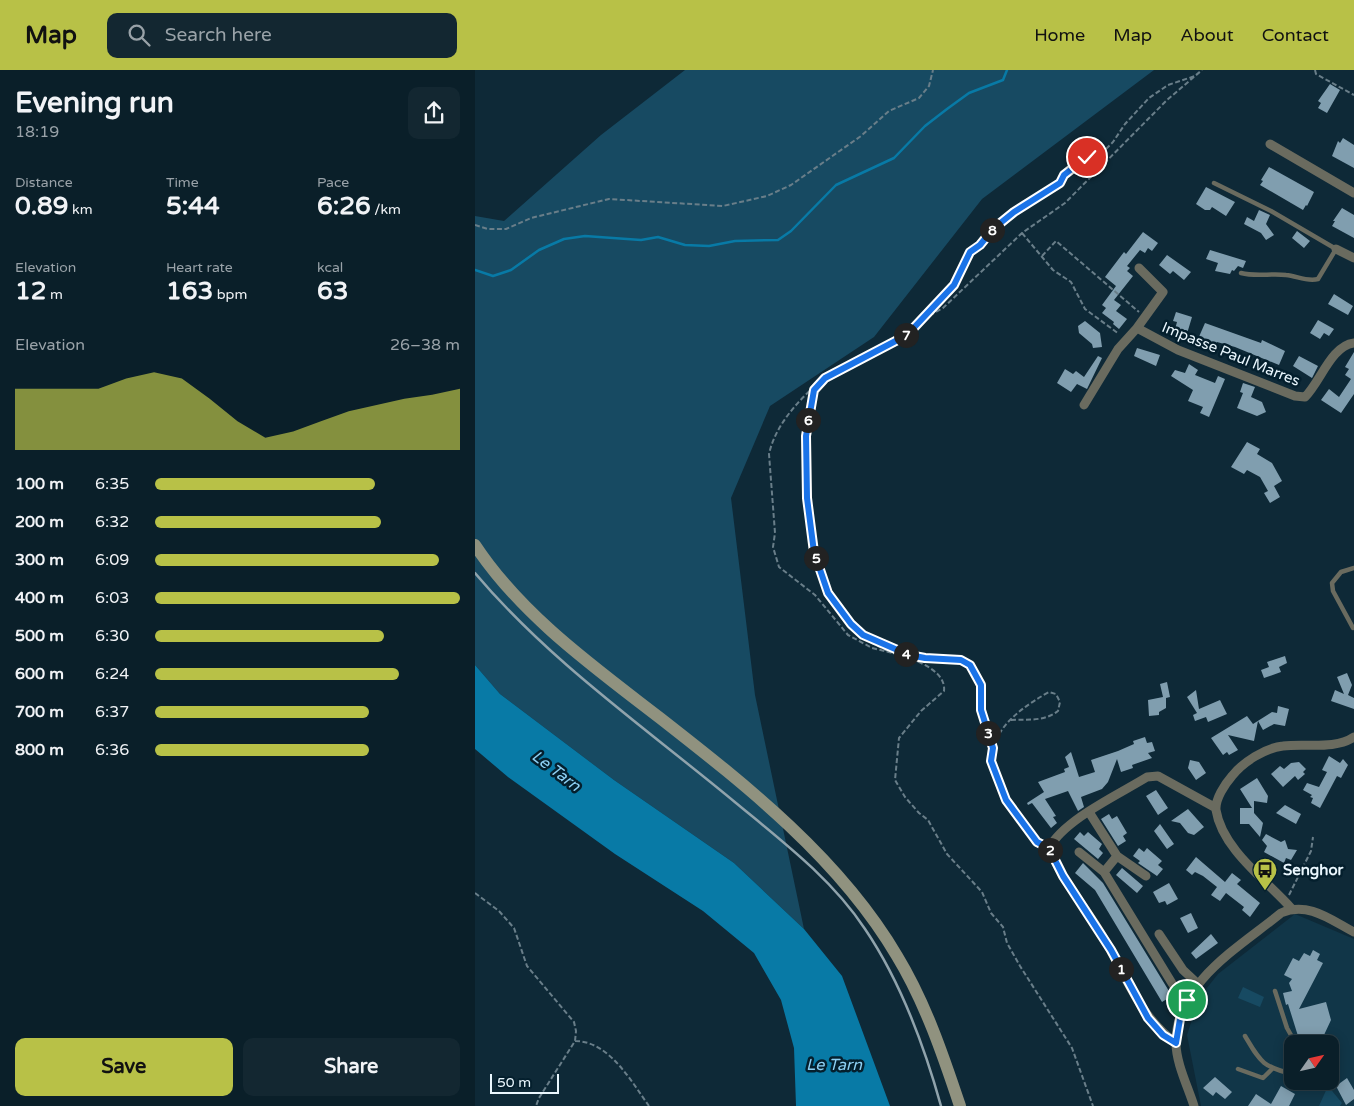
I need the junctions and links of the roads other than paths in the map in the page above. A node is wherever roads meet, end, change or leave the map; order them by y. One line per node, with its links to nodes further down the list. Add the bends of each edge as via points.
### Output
1 (1270, 144): 3 (street)
2 (1214, 184): 4 (lane, via 1271,211)
3 (1354, 193)
4 (1336, 249): 5 (street); 7 (lane, via 1318,279 1311,281 1285,275)
5 (1354, 258)
6 (1139, 268): 8 (street, via 1163,292)
7 (1241, 273)
8 (1137, 328): 9 (street, Impasse Paul Marres, via 1178,350 1295,396 1305,397 1318,383 1337,350); 10 (street, via 1126,338)
9 (1354, 343)
10 (1084, 406)
11 (475, 545): 33 (main road, via 503,583 542,621 724,768 819,856 849,889 897,955 912,984)
12 (1354, 568): 13 (lane, via 1341,572 1332,583)
13 (1353, 628)
14 (1354, 737): 15 (street, via 1329,744 1281,746 1265,751 1233,774)
15 (1216, 808): 16 (street, via 1158,776 1147,777); 21 (street, via 1228,839 1271,891)
16 (1089, 812): 18 (street); 29 (street, via 1055,836 1049,848 1148,1018 1163,1035)
17 (1079, 852): 19 (street)
18 (1117, 856): 19 (street); 20 (street)
19 (1104, 872): 26 (street, via 1178,993)
20 (1146, 876)
21 (1288, 905): 22 (street, via 1313,910); 24 (street)
22 (1354, 932)
23 (1159, 934): 24 (street, via 1183,970)
24 (1198, 984): 26 (street)
25 (1275, 991): 27 (lane)
26 (1187, 1000): 29 (street)
27 (1291, 1035)
28 (1245, 1036): 31 (lane, via 1259,1058)
29 (1176, 1043): 34 (street)
30 (1238, 1069): 31 (lane, via 1263,1078)
31 (1272, 1069): 32 (lane)
32 (1284, 1072)
33 (960, 1106)
34 (1194, 1106)

